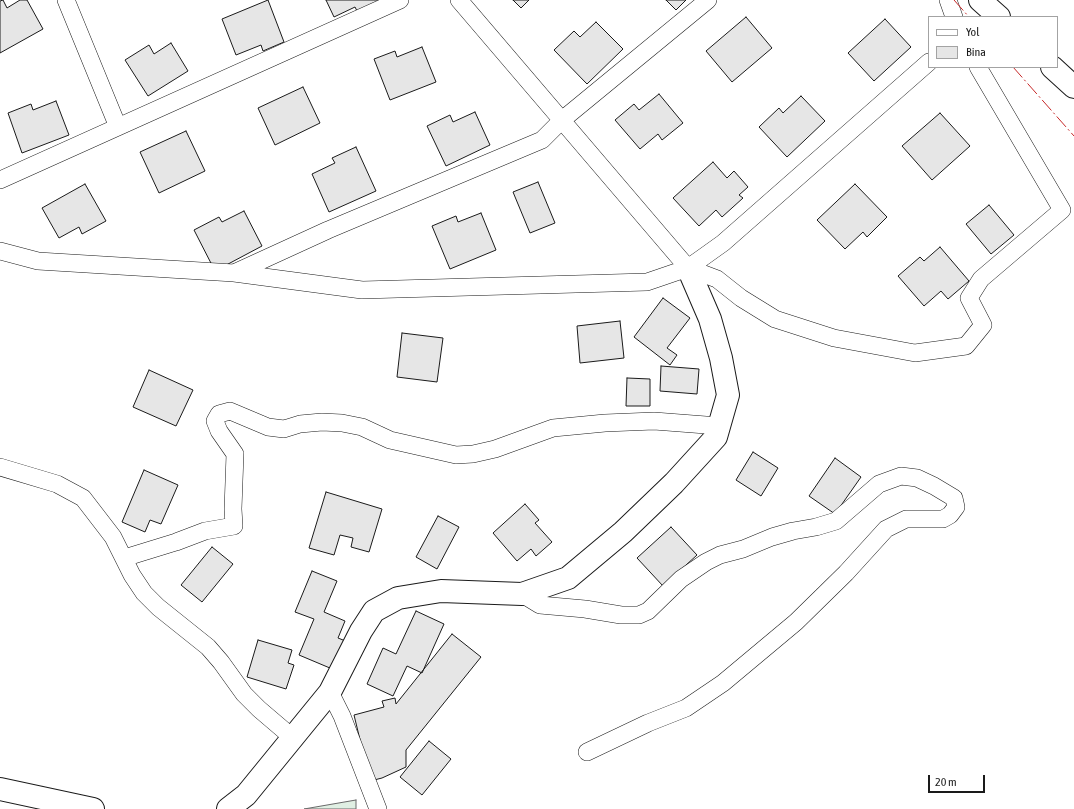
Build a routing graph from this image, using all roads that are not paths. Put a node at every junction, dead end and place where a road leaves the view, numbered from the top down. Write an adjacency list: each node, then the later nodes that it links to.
1 (66, 0): 14 (street)
2 (400, 0): 14 (street)
3 (459, 0): 13 (street)
4 (708, 0): 13 (street)
5 (948, 0): 7 (street)
6 (980, 0): 8 (street)
7 (954, 16)
8 (998, 16)
9 (928, 63): 17 (street)
10 (979, 68): 17 (street)
11 (1053, 68): 12 (street)
12 (1074, 87)
13 (562, 120): 17 (street); 18 (street)
14 (118, 127): 15 (street)
15 (0, 180)
16 (0, 251): 18 (street)
17 (688, 268): 18 (street); 19 (street)
18 (234, 273)
19 (719, 426): 21 (street); 22 (street)
20 (0, 467): 21 (street)
21 (124, 558): 24 (street)
22 (522, 594): 23 (street); 25 (street)
23 (330, 692): 24 (street); 29 (street)
24 (293, 738): 28 (street)
25 (587, 752)
26 (0, 789): 27 (street)
27 (93, 809)
28 (228, 809)
29 (378, 809)

